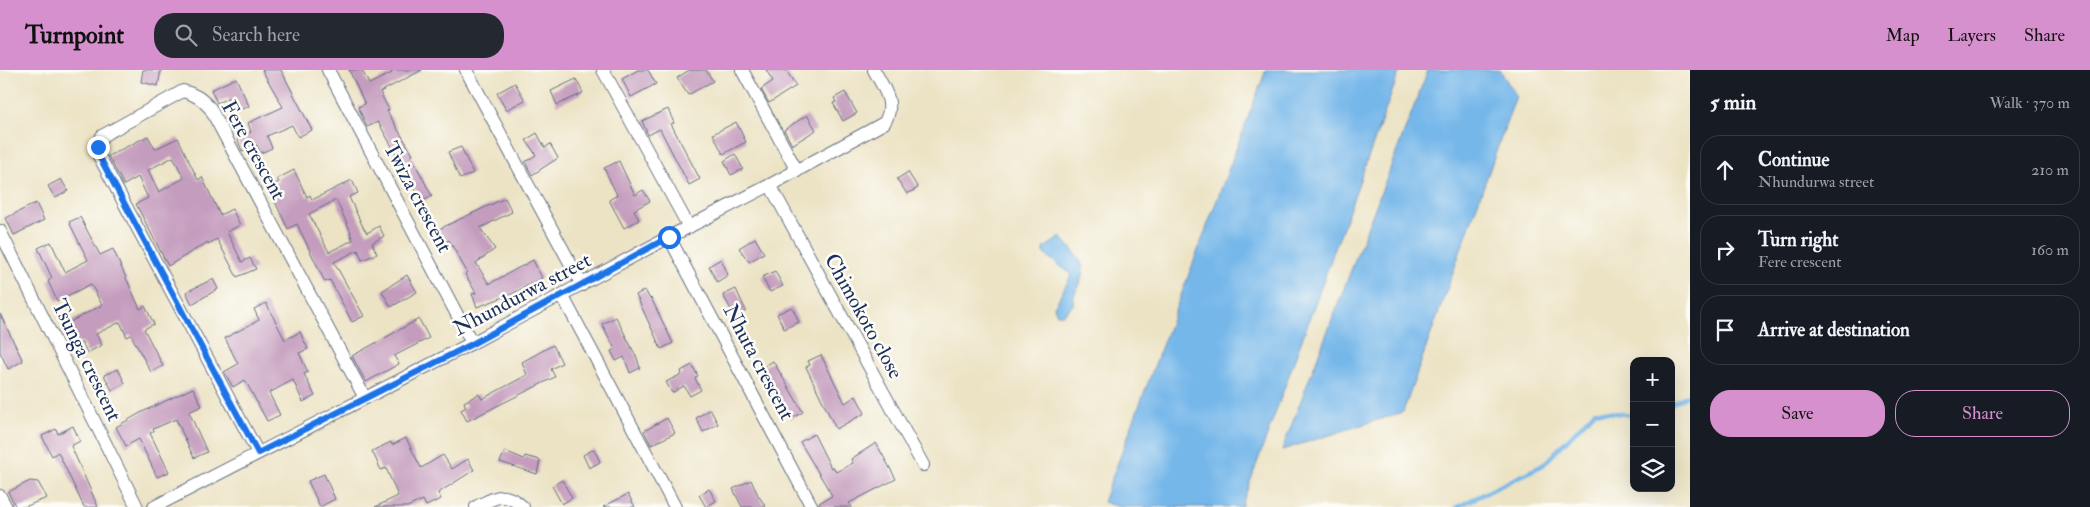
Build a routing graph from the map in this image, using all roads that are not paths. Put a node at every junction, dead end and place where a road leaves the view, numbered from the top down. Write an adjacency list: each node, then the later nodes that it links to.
1 (328, 70): 13 (street, Twiza crescent)
2 (466, 70): 11 (street)
3 (602, 70): 8 (street)
4 (742, 70): 6 (street)
5 (874, 70): 6 (street, Nhundurwa street)
6 (797, 171): 7 (street, Nhundurwa street)
7 (770, 185): 8 (street, Nhundurwa street); 16 (street, Chimokoto close)
8 (689, 227): 10 (street, Nhundurwa street)
9 (0, 231): 19 (street, Tsunga crescent)
10 (669, 237): 11 (street, Nhundurwa street); 24 (street, Nhuta crescent)
11 (582, 285): 12 (street, Nhundurwa street)
12 (562, 295): 13 (street, Nhundurwa street); 23 (street)
13 (472, 344): 14 (street, Nhundurwa street)
14 (365, 398): 15 (street, Nhundurwa street); 15 (street, Fere crescent)
15 (258, 453): 20 (street, Nhundurwa street)
16 (923, 465)
17 (0, 496): 18 (street)
18 (6, 507)
19 (137, 507)
20 (154, 507)
21 (476, 507): 22 (street)
22 (523, 507)
23 (675, 507)
24 (812, 507)

